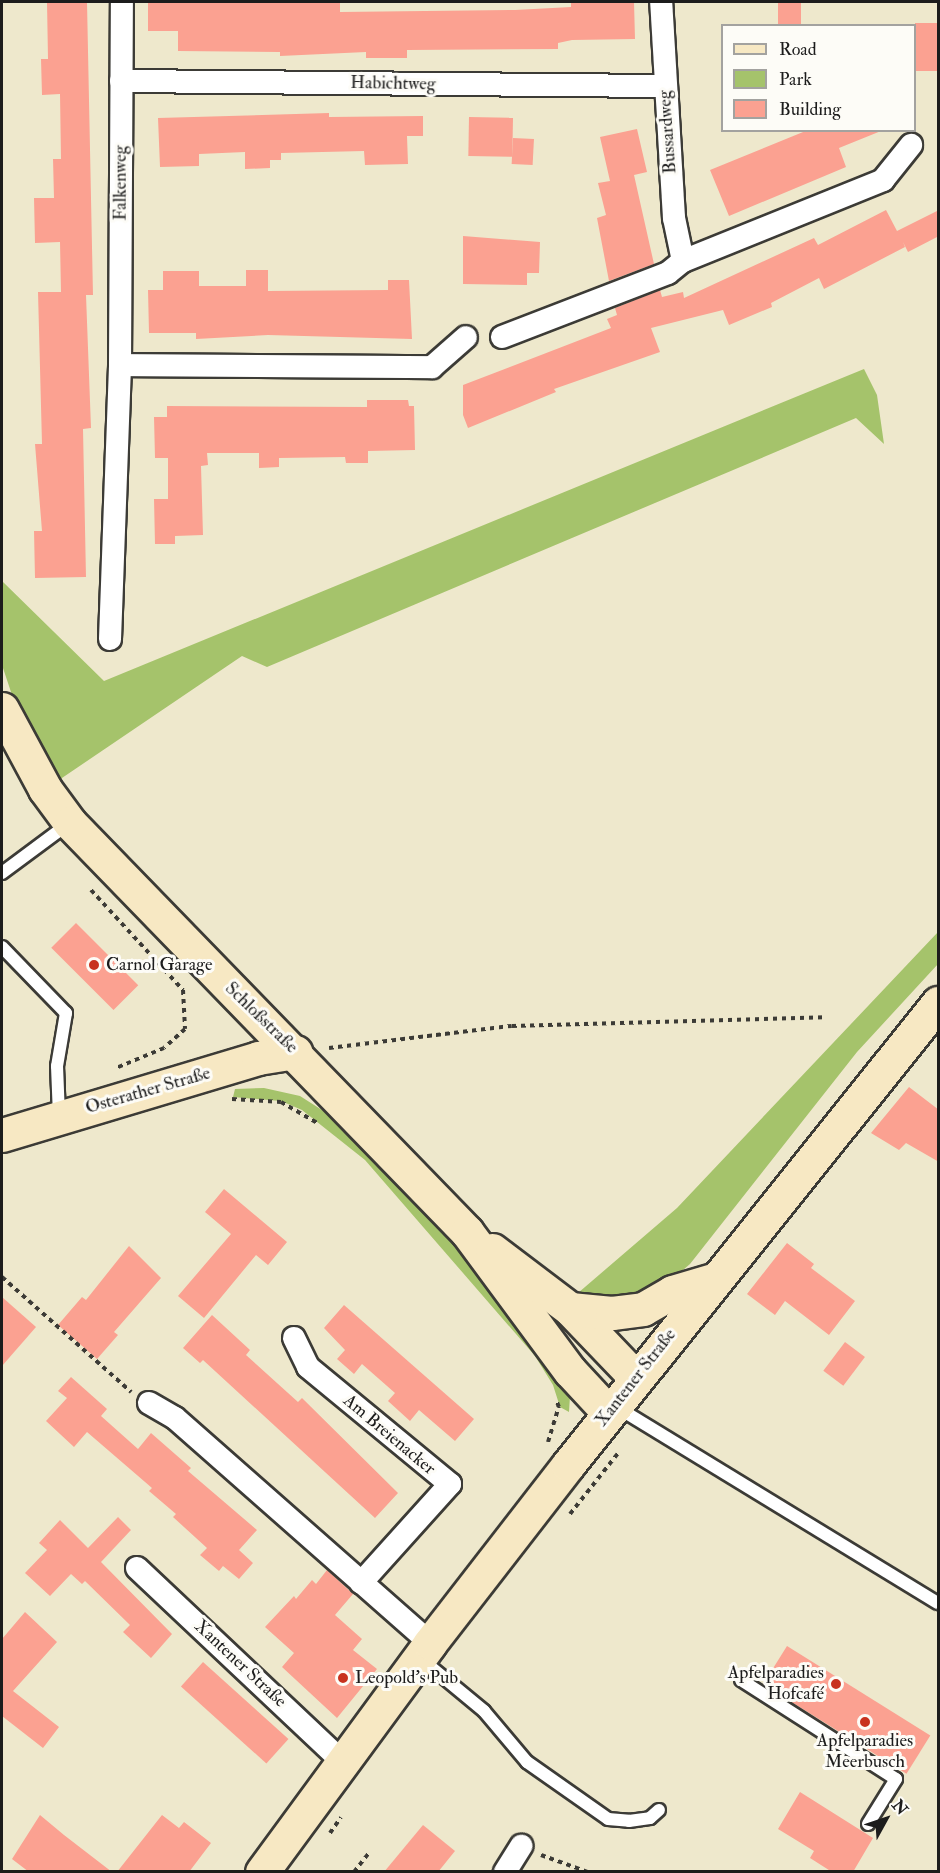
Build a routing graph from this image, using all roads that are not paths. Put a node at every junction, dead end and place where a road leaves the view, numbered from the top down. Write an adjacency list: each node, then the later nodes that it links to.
1 (122, 2): 3 (street, Falkenweg)
2 (661, 2): 4 (street, Bussardweg)
3 (121, 81): 4 (street, Habichtweg); 9 (street, Falkenweg)
4 (665, 86): 6 (street, Bussardweg)
5 (911, 145): 6 (street)
6 (683, 261): 8 (street)
7 (466, 337): 9 (street)
8 (502, 337)
9 (120, 365): 10 (street, Falkenweg)
10 (110, 639)
11 (2, 709): 12 (main road, Schloßstraße)
12 (70, 823): 13 (lane); 16 (main road, Schloßstraße)
13 (2, 873)
14 (2, 946): 17 (lane)
15 (939, 1003): 20 (main road, Xantener Straße)
16 (296, 1052): 17 (main road, Osterather Straße); 19 (main road, Schloßstraße)
17 (59, 1117): 18 (main road, Osterather Straße)
18 (2, 1135)
19 (467, 1232): 21 (main road, Schloßstraße); 25 (main road, Schloßstraße)
20 (713, 1280): 21 (main road); 23 (main road, Xantener Straße)
21 (570, 1309): 23 (main road, Schloßstraße)
22 (294, 1338): 27 (street, Am Breienacker)
23 (636, 1378): 25 (main road, Xantener Straße)
24 (149, 1403): 27 (street)
25 (612, 1409): 28 (lane); 29 (main road, Xantener Straße)
26 (137, 1568): 31 (street, Xantener Straße)
27 (361, 1583): 29 (street)
28 (939, 1603)
29 (424, 1650): 31 (main road, Xantener Straße); 32 (lane)
30 (741, 1680): 33 (lane)
31 (342, 1761): 35 (main road, Xantener Straße)
32 (659, 1810)
33 (868, 1824)
34 (521, 1846): 36 (street)
35 (262, 1872)
36 (505, 1872)

